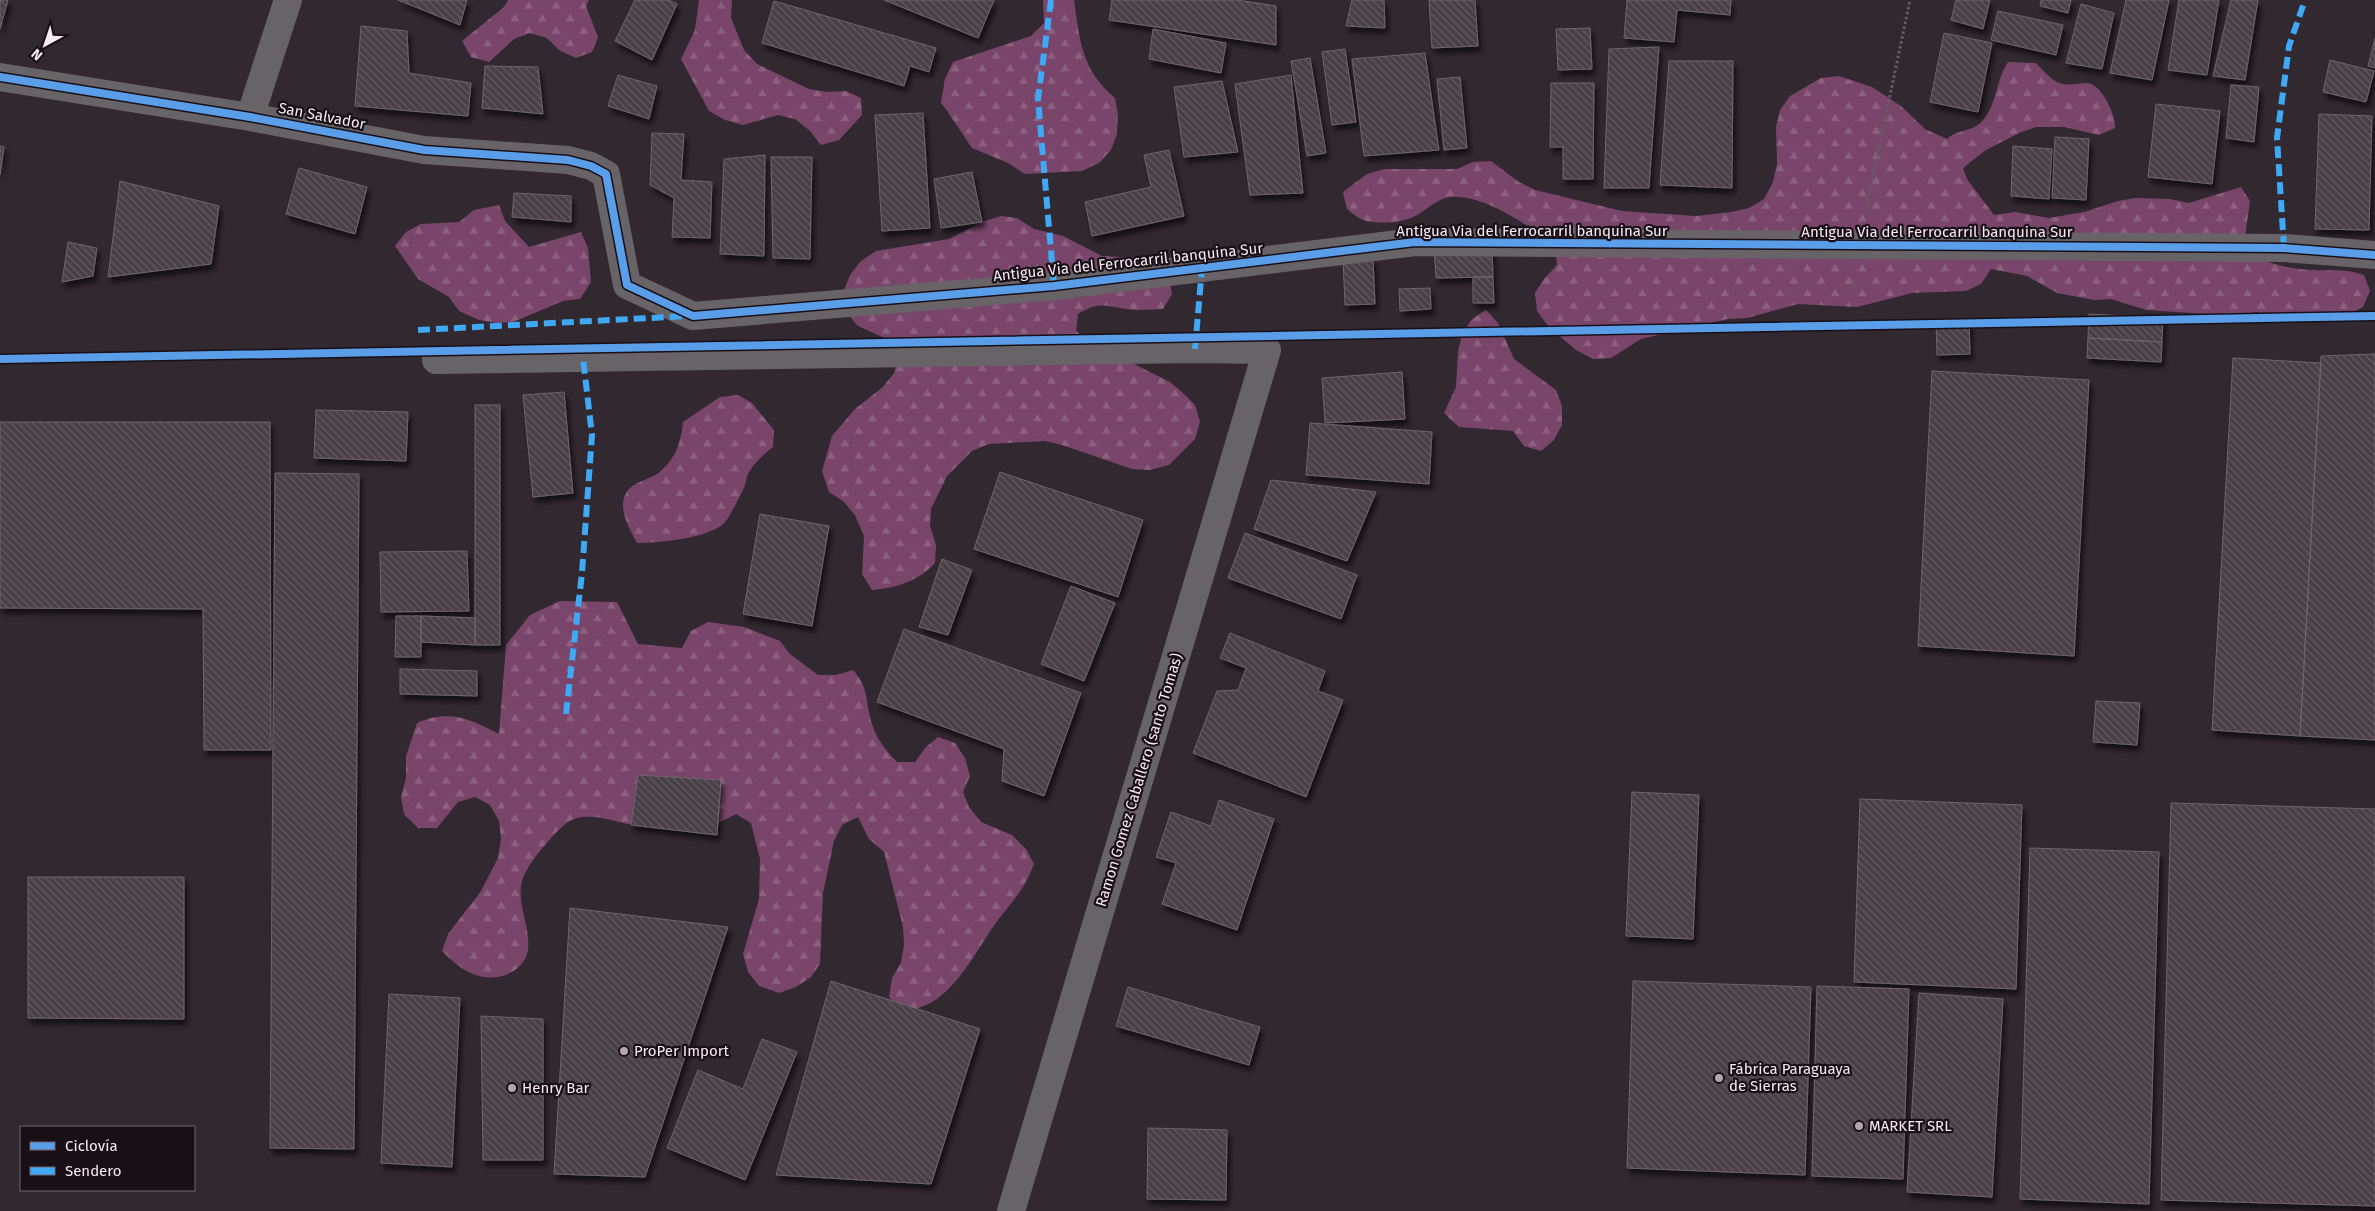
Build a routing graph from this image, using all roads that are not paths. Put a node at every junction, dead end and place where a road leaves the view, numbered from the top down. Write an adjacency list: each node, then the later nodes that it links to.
1 (288, 0): 3 (street)
2 (0, 77): 3 (street, San Salvador)
3 (250, 117): 5 (street, San Salvador)
4 (2375, 255): 5 (street, Antigua Via del Ferrocarril banquina Sur)
5 (693, 316)
6 (436, 360): 7 (street, Ramon Gomez Caballero (santo Tomas))
7 (1011, 1211)

